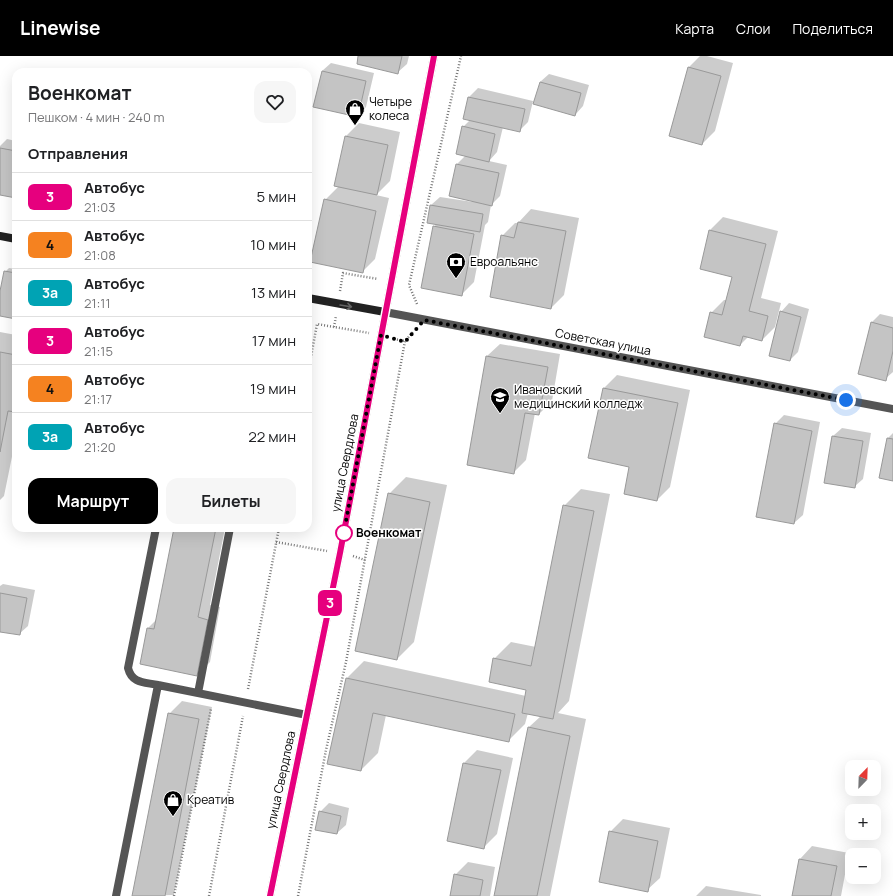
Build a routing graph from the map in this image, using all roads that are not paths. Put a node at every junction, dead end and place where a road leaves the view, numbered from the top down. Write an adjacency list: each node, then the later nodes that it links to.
1 (434, 56): 5 (main road, улица Свердлова)
2 (0, 236): 3 (main road)
3 (12, 238)
4 (312, 299): 5 (main road, Советская улица, one-way to 5)
5 (385, 312): 6 (street, Советская улица); 11 (main road, улица Свердлова)
6 (893, 409)
7 (155, 532): 9 (street)
8 (229, 532): 10 (street)
9 (158, 685): 10 (street); 12 (street)
10 (198, 693): 11 (street)
11 (307, 715): 13 (main road, улица Свердлова)
12 (116, 896)
13 (270, 896)

